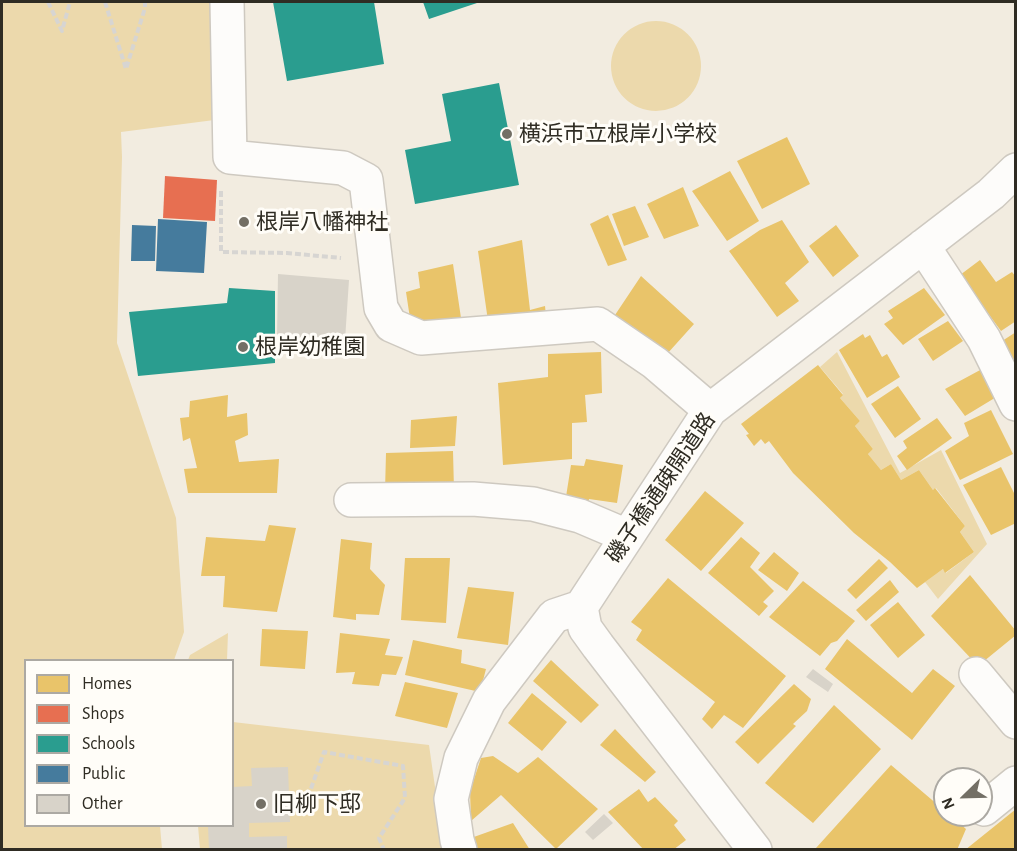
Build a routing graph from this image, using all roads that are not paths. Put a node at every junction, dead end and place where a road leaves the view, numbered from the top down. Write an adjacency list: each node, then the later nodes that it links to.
1 (227, 2): 5 (street)
2 (1016, 170): 3 (street, 磯子橋通疎開道路)
3 (923, 246): 4 (street); 5 (street, 磯子橋通疎開道路)
4 (1016, 405)
5 (710, 411): 7 (street, 磯子橋通疎開道路)
6 (351, 500): 7 (street)
7 (627, 536): 8 (street, 磯子橋通疎開道路)
8 (581, 607): 13 (street); 14 (street)
9 (976, 674): 10 (street)
10 (1016, 722)
11 (1016, 783): 12 (street)
12 (993, 802)
13 (460, 849)
14 (755, 849)

